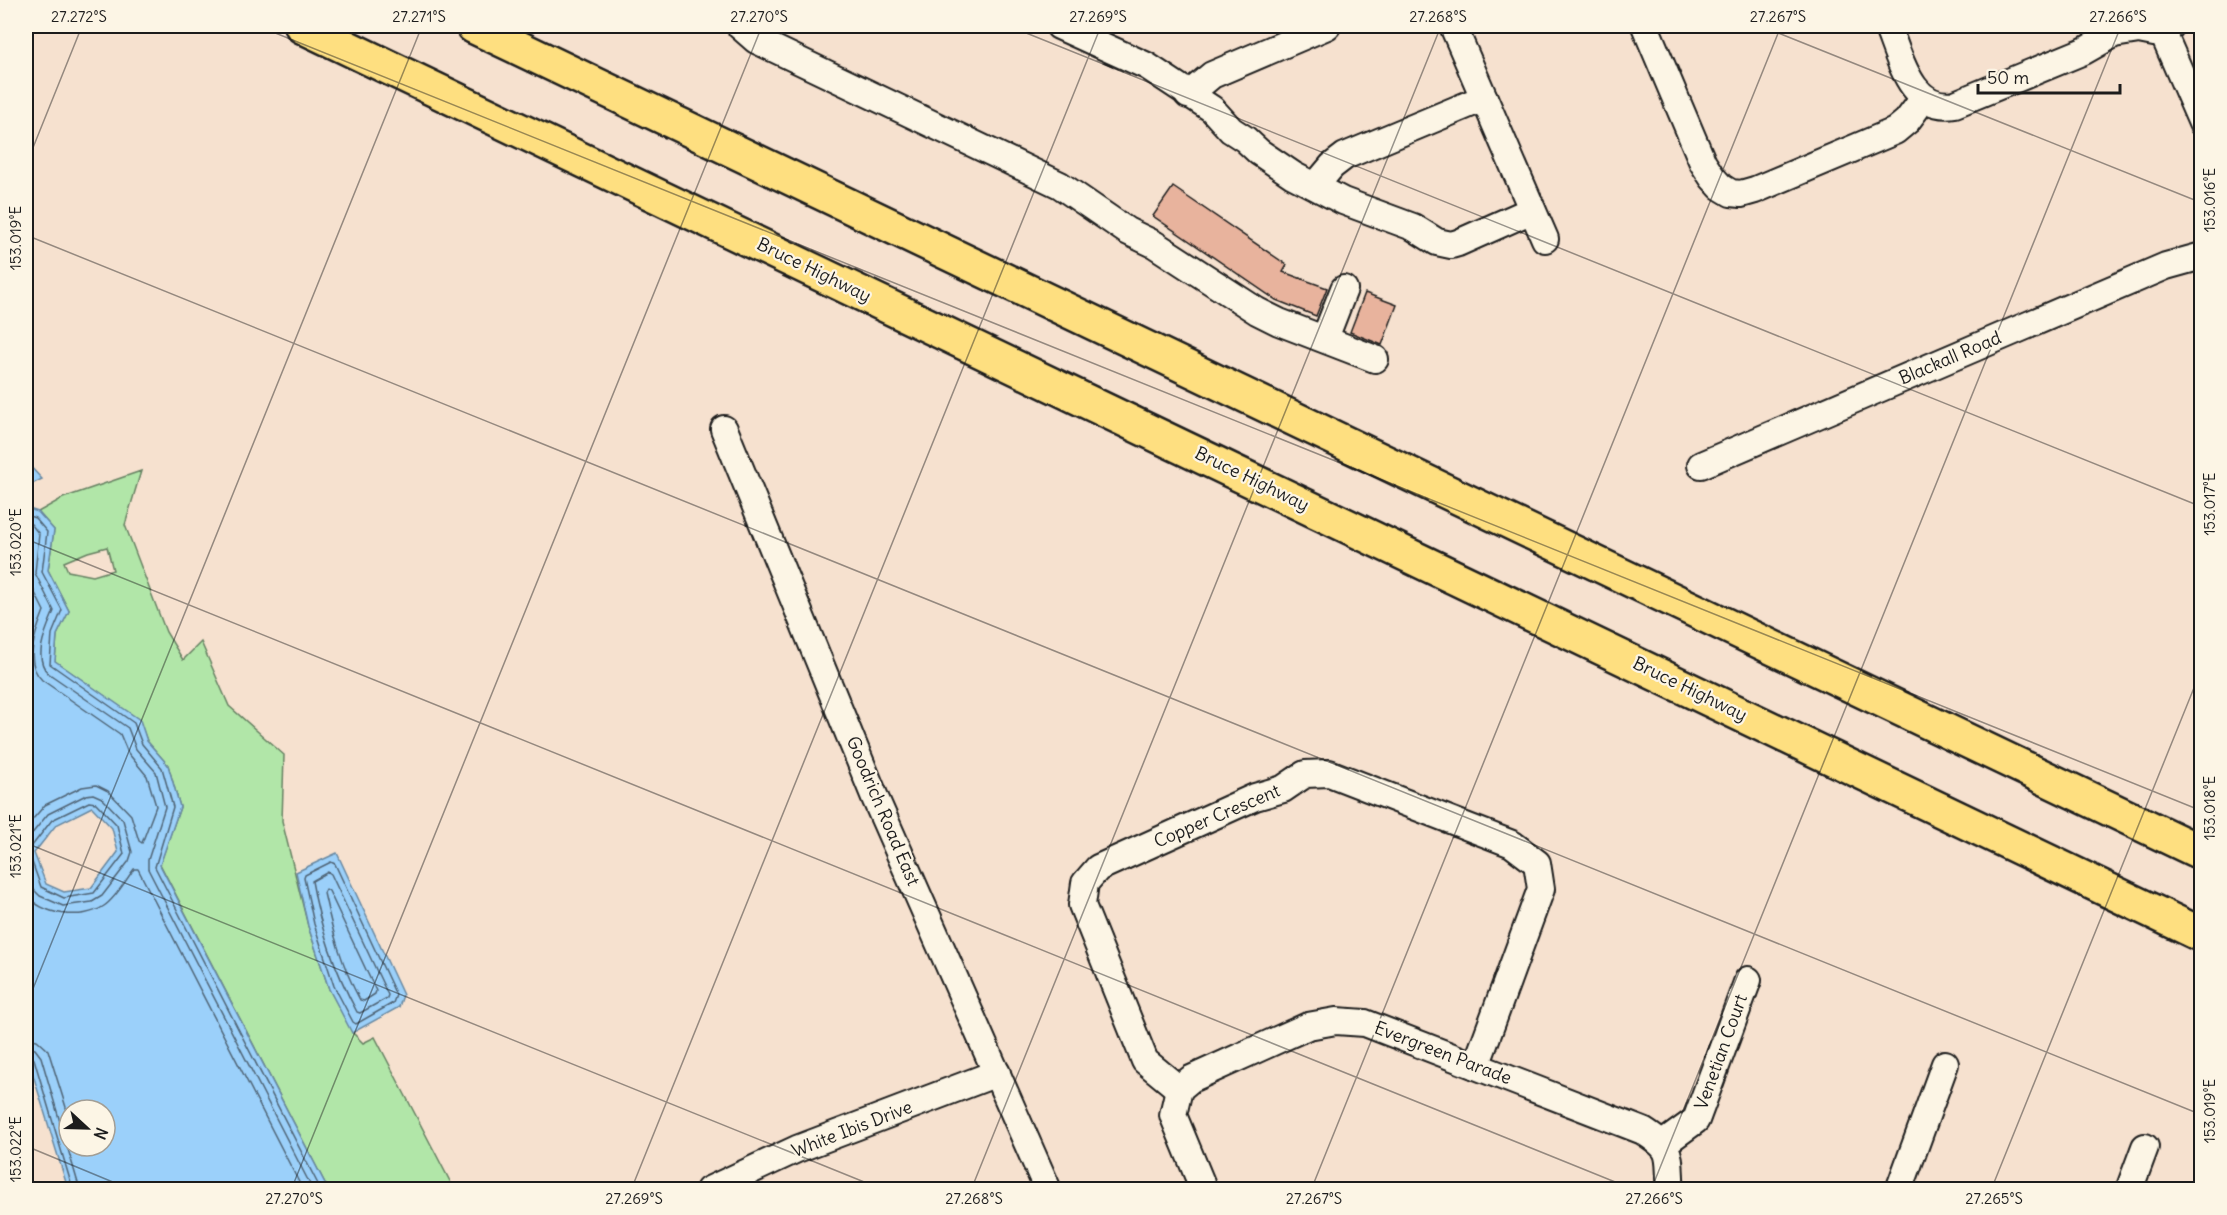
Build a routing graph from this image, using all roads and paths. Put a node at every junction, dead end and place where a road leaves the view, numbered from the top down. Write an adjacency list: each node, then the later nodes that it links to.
1 (302, 26): 24 (highway, Bruce Highway)
2 (472, 26): 23 (highway)
3 (740, 26): 19 (street)
4 (1059, 26): 10 (street)
5 (1327, 26): 10 (street)
6 (1453, 26): 11 (street)
7 (1645, 26): 12 (street)
8 (1887, 26): 12 (street)
9 (2167, 28): 12 (street); 13 (street)
10 (1188, 95): 14 (street)
11 (1484, 98): 14 (street); 15 (street)
12 (1924, 99)
13 (2202, 123)
14 (1316, 185): 15 (street)
15 (1532, 210): 16 (street)
16 (1545, 239)
17 (2202, 256): 22 (street, Blackall Road)
18 (1344, 289): 19 (street)
19 (1325, 338): 20 (street)
20 (1375, 359)
21 (724, 429): 28 (street, Goodrich Road East)
22 (1701, 465)
23 (2202, 853)
24 (2202, 935)
25 (1748, 980): 30 (street, Venetian Court)
26 (1945, 1064): 36 (street)
27 (1476, 1066): 29 (street, Evergreen Parade); 29 (street, Copper Crescent); 30 (street, Evergreen Parade)
28 (997, 1073): 32 (street, White Ibis Drive); 33 (street, Goodrich Road East)
29 (1179, 1089): 34 (street)
30 (1663, 1144): 35 (street)
31 (2145, 1147): 37 (street)
32 (710, 1190)
33 (1048, 1190)
34 (1204, 1190)
35 (1671, 1190)
36 (1899, 1190)
37 (2129, 1190)

